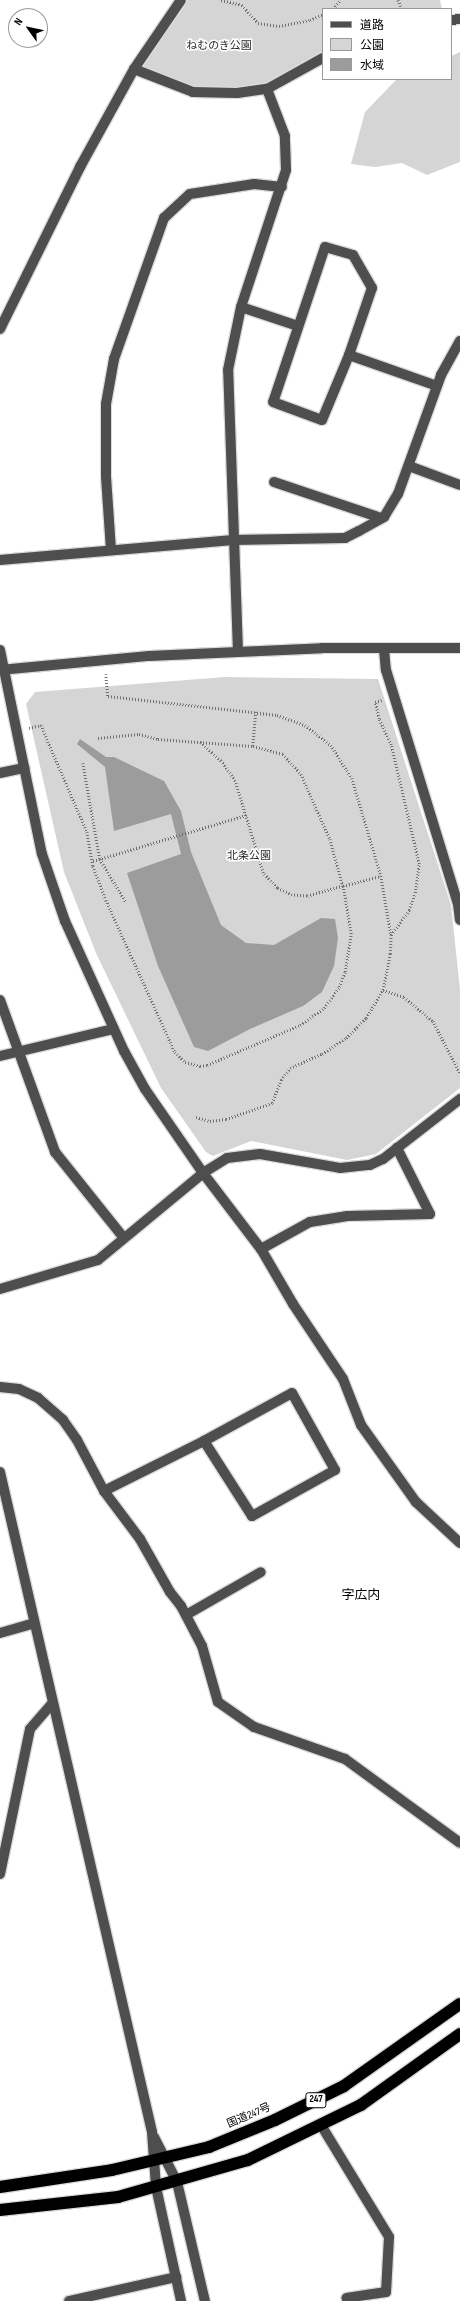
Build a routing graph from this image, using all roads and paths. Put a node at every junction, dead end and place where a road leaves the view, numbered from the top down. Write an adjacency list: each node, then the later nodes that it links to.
1 (181, 0): 7 (street)
2 (221, 0): 5 (path)
3 (340, 0): 4 (path)
4 (333, 8)
5 (322, 14)
6 (322, 59): 8 (street)
7 (134, 69): 8 (street); 11 (street)
8 (267, 89): 9 (street)
9 (282, 187): 10 (street); 21 (street)
10 (241, 307): 12 (street); 20 (street)
11 (1, 323)
12 (298, 326): 14 (street); 14 (street)
13 (460, 341): 15 (street)
14 (349, 356): 15 (street)
15 (438, 386): 16 (street)
16 (409, 466): 18 (street); 19 (street)
17 (274, 482): 19 (street)
18 (460, 485)
19 (382, 518): 20 (street)
20 (233, 540): 21 (street); 26 (street)
21 (111, 550): 22 (street)
22 (0, 560)
23 (460, 648): 24 (street)
24 (384, 649): 26 (street); 29 (street)
25 (0, 650): 27 (street)
26 (238, 652): 27 (street)
27 (2, 670): 36 (street)
28 (106, 674): 30 (path)
29 (393, 696): 44 (street); 46 (path)
30 (256, 712): 34 (path); 41 (path)
31 (28, 728): 40 (path)
32 (98, 738): 33 (path)
33 (200, 742): 34 (path); 38 (path)
34 (253, 746): 42 (path)
35 (83, 763): 39 (path)
36 (24, 768): 37 (street); 49 (street)
37 (0, 773)
38 (246, 815): 39 (path); 42 (path)
39 (100, 859): 40 (path); 43 (path)
40 (93, 861): 42 (path)
41 (381, 876): 42 (path); 46 (path)
42 (343, 886)
43 (126, 902)
44 (459, 904): 45 (street)
45 (460, 920)
46 (391, 935): 47 (path)
47 (383, 990): 52 (path); 54 (path)
48 (0, 1000): 50 (street)
49 (113, 1029): 50 (street); 56 (street)
50 (18, 1051): 51 (street); 57 (street)
51 (0, 1056)
52 (460, 1073)
53 (460, 1098): 55 (street)
54 (196, 1117)
55 (397, 1148): 56 (street); 58 (street)
56 (203, 1173): 57 (street); 58 (street)
57 (123, 1237): 59 (street)
58 (261, 1249): 64 (street)
59 (0, 1289)
60 (0, 1387): 63 (street)
61 (204, 1441): 61 (street); 63 (street)
62 (0, 1472): 67 (street)
63 (104, 1491): 66 (street)
64 (460, 1543)
65 (261, 1572): 66 (street)
66 (186, 1615): 70 (street)
67 (34, 1623): 68 (street); 69 (street)
68 (0, 1633)
69 (52, 1704): 71 (street); 75 (street)
70 (460, 1843)
71 (0, 1874)
72 (460, 2004): 75 (highway, 国道247号 / 247)
73 (460, 2034): 74 (highway, 247)
74 (321, 2124): 76 (highway, 247); 81 (street)
75 (159, 2159): 76 (street); 77 (highway, 国道247号 / 247); 78 (street)
76 (178, 2182): 78 (highway, 247); 84 (street)
77 (0, 2187)
78 (156, 2187): 79 (highway, 247); 80 (street)
79 (0, 2210)
80 (176, 2277): 82 (street); 83 (street)
81 (346, 2298)
82 (69, 2301)
83 (181, 2301)
84 (205, 2301)

